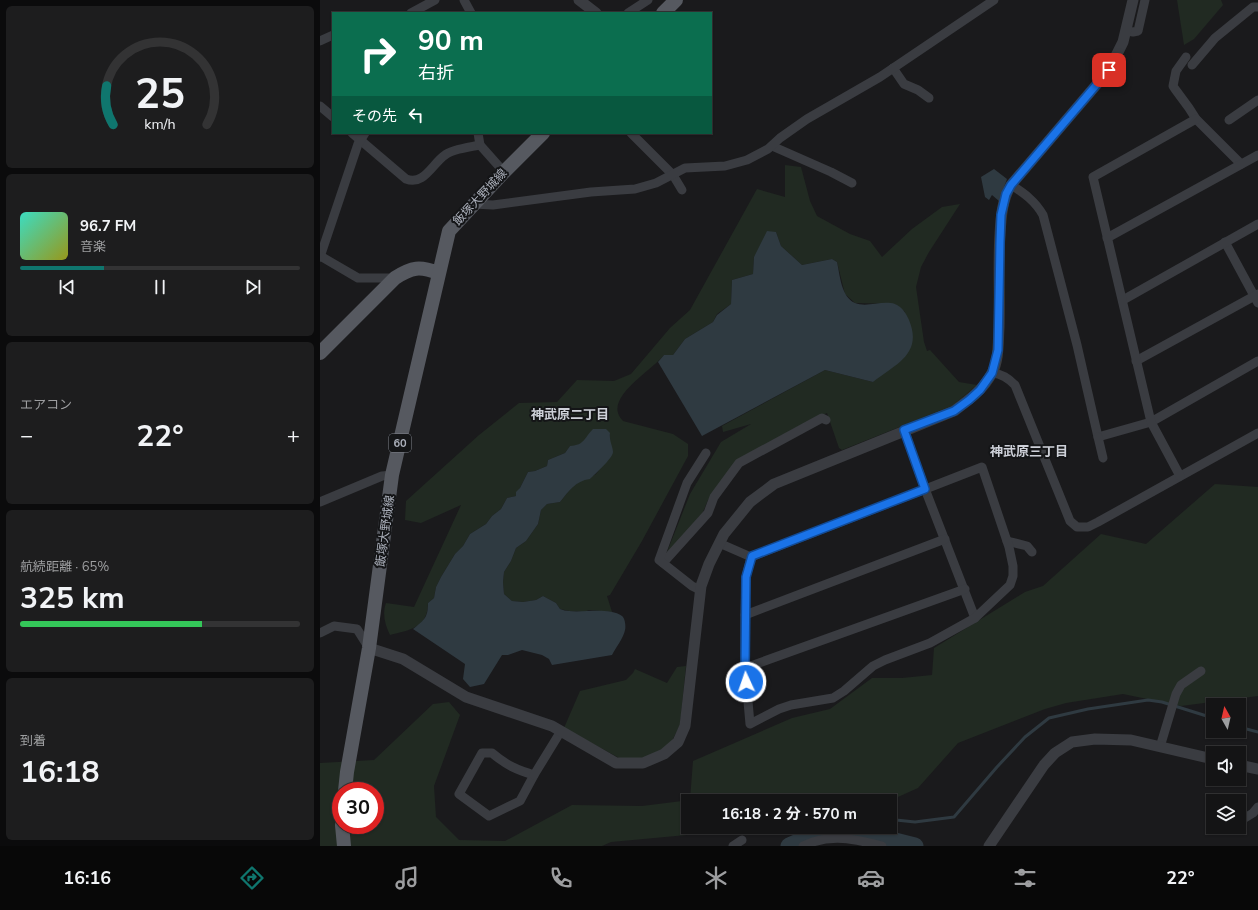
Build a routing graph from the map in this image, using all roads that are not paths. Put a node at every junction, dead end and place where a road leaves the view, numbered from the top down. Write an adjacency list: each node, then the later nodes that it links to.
1 (434, 0): 10 (street)
2 (464, 0): 11 (street)
3 (579, 0): 12 (street)
4 (648, 0): 13 (street)
5 (676, 0): 14 (main road)
6 (994, 0): 20 (street)
7 (1133, 0): 15 (street)
8 (1145, 0): 15 (street)
9 (1258, 7): 19 (street)
10 (413, 12)
11 (471, 12)
12 (595, 12)
13 (630, 12)
14 (663, 12)
15 (1126, 31): 38 (street)
16 (332, 35): 17 (street)
17 (320, 41)
18 (1186, 57): 25 (street)
19 (1192, 66)
20 (893, 68): 21 (street); 32 (street)
21 (928, 98)
22 (1258, 100): 26 (street)
23 (320, 106): 24 (street)
24 (332, 116)
25 (1196, 119): 34 (street); 42 (street)
26 (1229, 120)
27 (478, 134): 31 (street)
28 (541, 134): 35 (main road, 飯塚大野城線 / 60)
29 (633, 134): 36 (street)
30 (363, 137): 31 (street); 44 (street)
31 (480, 145): 35 (street)
32 (772, 146): 36 (street); 37 (street)
33 (1258, 155): 34 (street)
34 (1241, 164): 42 (street)
35 (504, 172): 40 (main road, 飯塚大野城線 / 60)
36 (673, 175): 39 (street); 40 (street)
37 (852, 183)
38 (1011, 185): 52 (street); 57 (street)
39 (682, 190)
40 (473, 204): 45 (main road, 飯塚大野城線 / 60)
41 (1258, 224): 43 (street)
42 (1107, 238): 48 (street)
43 (1225, 242): 47 (street); 48 (street)
44 (320, 257): 46 (street)
45 (438, 273): 46 (main road); 60 (main road, 飯塚大野城線 / 60)
46 (395, 278): 49 (main road)
47 (1257, 297): 50 (street)
48 (1123, 300): 50 (street)
49 (320, 353)
50 (1136, 361): 54 (street)
51 (1258, 362): 54 (street)
52 (992, 373): 55 (street); 61 (street)
53 (826, 420): 69 (street)
54 (1151, 422): 57 (street); 61 (street)
55 (904, 430): 62 (street); 66 (street)
56 (1258, 433): 61 (street)
57 (1098, 437): 59 (street)
58 (706, 453): 69 (street)
59 (1102, 458)
60 (392, 475): 63 (street); 75 (main road, 飯塚大野城線 / 60)
61 (1180, 476)
62 (925, 489): 64 (street); 65 (street); 68 (street)
63 (320, 502)
64 (945, 539): 70 (street); 72 (street)
65 (1007, 541): 67 (street); 73 (street)
66 (719, 543): 68 (street); 71 (street)
67 (1032, 552)
68 (752, 556): 72 (street)
69 (663, 563): 71 (street)
70 (965, 589): 73 (street); 76 (street)
71 (700, 590): 78 (street)
72 (745, 615): 76 (street)
73 (975, 618): 76 (street)
74 (320, 633): 75 (street)
75 (369, 648): 78 (street); 84 (main road, 飯塚大野城線 / 60)
76 (745, 668)
77 (1201, 670): 79 (street)
78 (561, 731): 83 (street)
79 (1160, 747): 80 (street); 89 (street)
80 (1206, 757)
81 (1246, 766): 82 (street)
82 (1258, 769)
83 (534, 776): 83 (street)
84 (346, 782)
85 (1258, 807): 86 (street)
86 (1246, 817)
87 (343, 834): 90 (main road)
88 (742, 840): 91 (street)
89 (990, 845)
90 (344, 846)
91 (732, 846)
92 (803, 846): 93 (street)
93 (882, 846)

